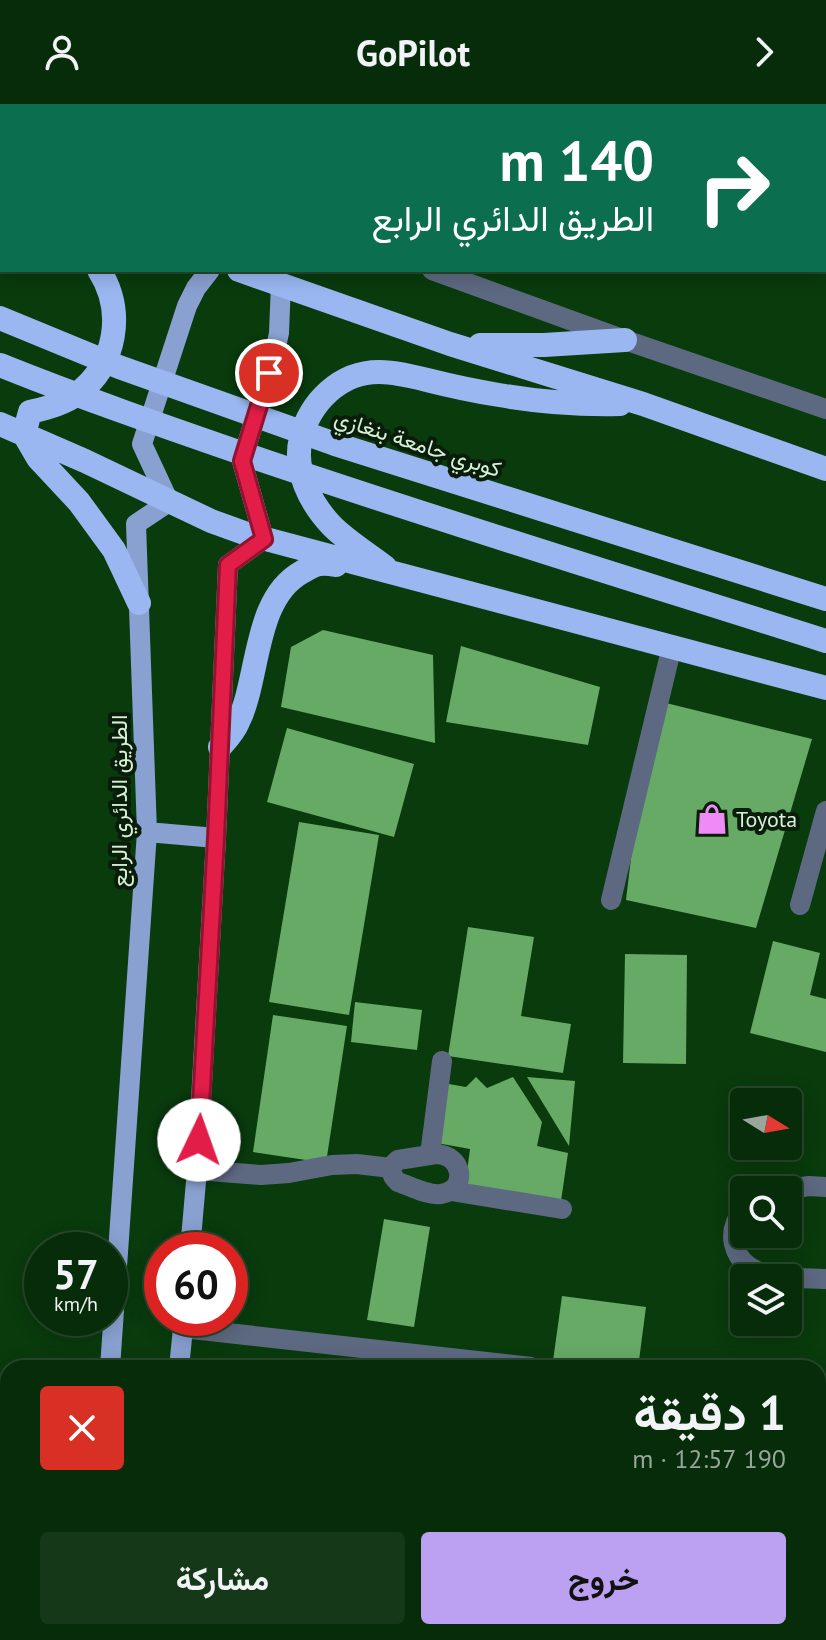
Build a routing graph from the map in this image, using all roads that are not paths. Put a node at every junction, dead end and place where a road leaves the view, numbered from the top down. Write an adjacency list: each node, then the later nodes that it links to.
1 (100, 272): 13 (highway)
2 (208, 272): 15 (main road)
3 (245, 272): 5 (highway)
4 (438, 272): 7 (street)
5 (281, 283): 8 (highway); 16 (main road)
6 (11, 323): 18 (highway, كوبري جامعة بنغازي)
7 (625, 340): 8 (highway); 11 (street)
8 (450, 344): 10 (highway)
9 (2, 366): 20 (highway)
10 (643, 404): 14 (highway); 17 (highway)
11 (826, 409)
12 (0, 424): 13 (highway)
13 (24, 434): 15 (highway); 19 (highway)
14 (826, 469)
15 (169, 502): 16 (highway); 19 (main road, الطريق الدائري الرابع)
16 (264, 539): 17 (highway); 23 (main road)
17 (394, 573): 21 (highway); 23 (highway)
18 (826, 599)
19 (139, 603): 25 (main road, الطريق الدائري الرابع)
20 (826, 641)
21 (672, 646): 22 (highway); 27 (street)
22 (826, 688)
23 (220, 747): 26 (main road)
24 (826, 811): 28 (street)
25 (147, 832): 26 (main road); 42 (main road, الطريق الدائري الرابع)
26 (216, 838): 32 (main road)
27 (611, 900)
28 (800, 905)
29 (442, 1061): 30 (street)
30 (430, 1155): 31 (street); 35 (street)
31 (391, 1168): 32 (street); 35 (street)
32 (197, 1170): 37 (main road)
33 (802, 1187): 34 (street)
34 (826, 1187)
35 (451, 1191): 36 (street)
36 (562, 1209)
37 (192, 1232)
38 (735, 1248): 39 (street)
39 (826, 1279)
40 (248, 1331): 44 (street)
41 (182, 1336): 43 (main road)
42 (111, 1360)
43 (180, 1360)
44 (476, 1360)

